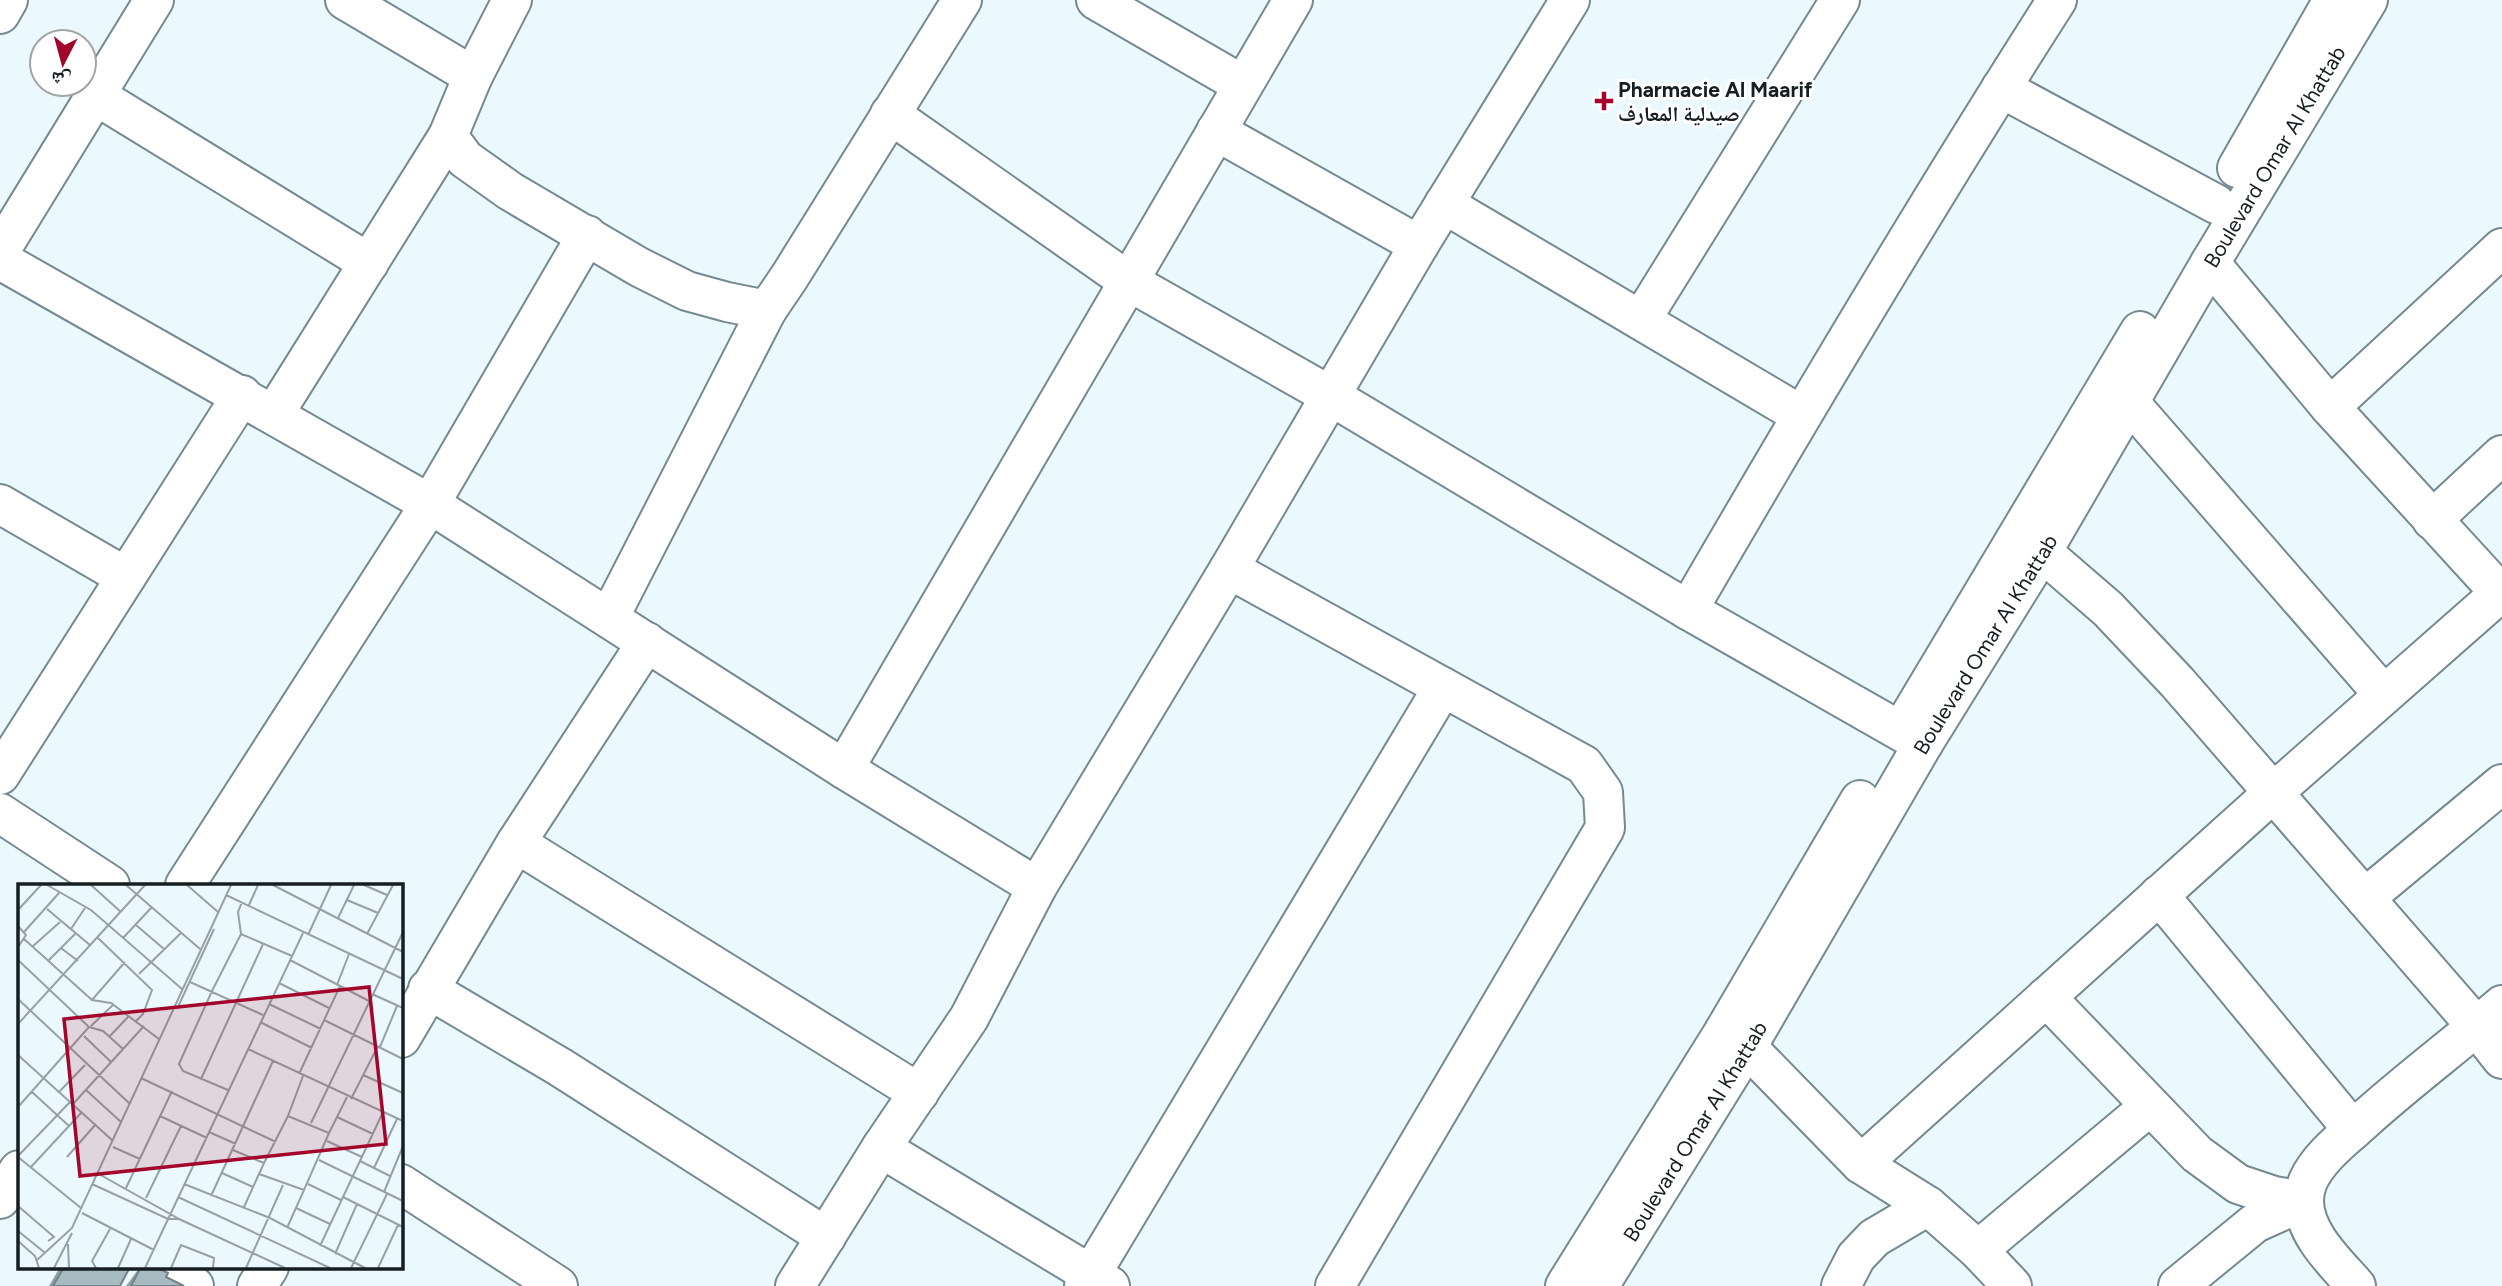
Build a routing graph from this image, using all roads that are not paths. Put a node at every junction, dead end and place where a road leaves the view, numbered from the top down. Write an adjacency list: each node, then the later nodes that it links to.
1 (8, 0): 12 (street)
2 (154, 0): 16 (street)
3 (345, 0): 13 (street)
4 (512, 0): 13 (street)
5 (962, 0): 19 (street)
6 (1096, 0): 14 (street)
7 (1293, 0): 14 (street)
8 (1570, 0): 22 (street)
9 (1840, 0): 33 (street)
10 (2057, 0): 15 (street)
11 (2352, 3): 23 (street, Boulevard Omar Al Khattab); 29 (street, Boulevard Omar Al Khattab)
12 (0, 14)
13 (473, 76): 21 (street)
14 (1242, 85): 20 (street)
15 (2001, 88): 23 (street); 39 (street)
16 (98, 91)
17 (94, 98): 27 (street)
18 (98, 98): 30 (street)
19 (890, 114): 31 (street); 32 (street)
20 (1216, 131): 25 (street); 31 (street)
21 (448, 136): 24 (street); 30 (street)
22 (1444, 204): 25 (street); 33 (street)
23 (2216, 204): 53 (street, Boulevard Omar Al Khattab)
24 (587, 235): 32 (street); 42 (street)
25 (1419, 245): 34 (street)
26 (2502, 248): 37 (street)
27 (0, 251)
28 (0, 260): 35 (street)
29 (2210, 262): 36 (street, Boulevard Omar Al Khattab); 37 (street)
30 (369, 263): 38 (street)
31 (1128, 281): 34 (street); 54 (street)
32 (767, 310): 49 (street)
33 (1641, 320): 39 (street)
34 (1329, 395): 45 (street); 48 (street)
35 (242, 396): 38 (street); 46 (street)
36 (2129, 402): 44 (street, Boulevard Omar Al Khattab); 52 (street)
37 (2330, 407): 43 (street)
38 (274, 414): 42 (street)
39 (1801, 415): 48 (street)
40 (2502, 455): 43 (street)
41 (0, 504): 46 (street)
42 (430, 504): 49 (street); 61 (street)
43 (2432, 520): 47 (street)
44 (2042, 552): 53 (street, Boulevard Omar Al Khattab); 57 (street)
45 (1229, 569): 51 (street); 62 (street)
46 (126, 577): 55 (street)
47 (2501, 594): 52 (street)
48 (1688, 610): 53 (street)
49 (609, 618): 50 (street)
50 (647, 642): 54 (street); 59 (street)
51 (1443, 687): 83 (street); 88 (street)
52 (2384, 695): 57 (street)
53 (1912, 737): 69 (street, Boulevard Omar Al Khattab); 89 (street, Boulevard Omar Al Khattab)
54 (844, 769): 62 (street)
55 (0, 775)
56 (2502, 785): 64 (street)
57 (2274, 792): 63 (street); 64 (street)
58 (0, 813): 60 (street)
59 (516, 843): 65 (street); 71 (street)
60 (108, 884)
61 (186, 884)
62 (1037, 887): 71 (street)
63 (2159, 895): 66 (street); 73 (street)
64 (2365, 898): 67 (street)
65 (428, 989): 68 (street); 79 (street)
66 (2046, 997): 72 (street); 75 (street)
67 (2489, 1016): 70 (street); 73 (street)
68 (402, 1036)
69 (1747, 1047): 75 (street); 90 (street, Boulevard Omar Al Khattab)
70 (2502, 1059)
71 (919, 1093): 74 (street)
72 (2150, 1106): 77 (street); 80 (street)
73 (2353, 1130): 77 (street)
74 (881, 1148): 79 (street); 83 (street)
75 (1861, 1164): 78 (street)
76 (402, 1185): 86 (street)
77 (2304, 1201): 93 (street); 94 (street)
78 (1928, 1206): 80 (street); 91 (street)
79 (826, 1237): 87 (street)
80 (1978, 1250): 92 (street)
81 (166, 1268): 84 (street)
82 (268, 1268): 85 (street)
83 (1095, 1282)
84 (194, 1286)
85 (257, 1286)
86 (558, 1286)
87 (795, 1286)
88 (1335, 1286)
89 (1565, 1286)
90 (1599, 1286)
91 (1842, 1286)
92 (2012, 1286)
93 (2178, 1286)
94 (2356, 1286)

